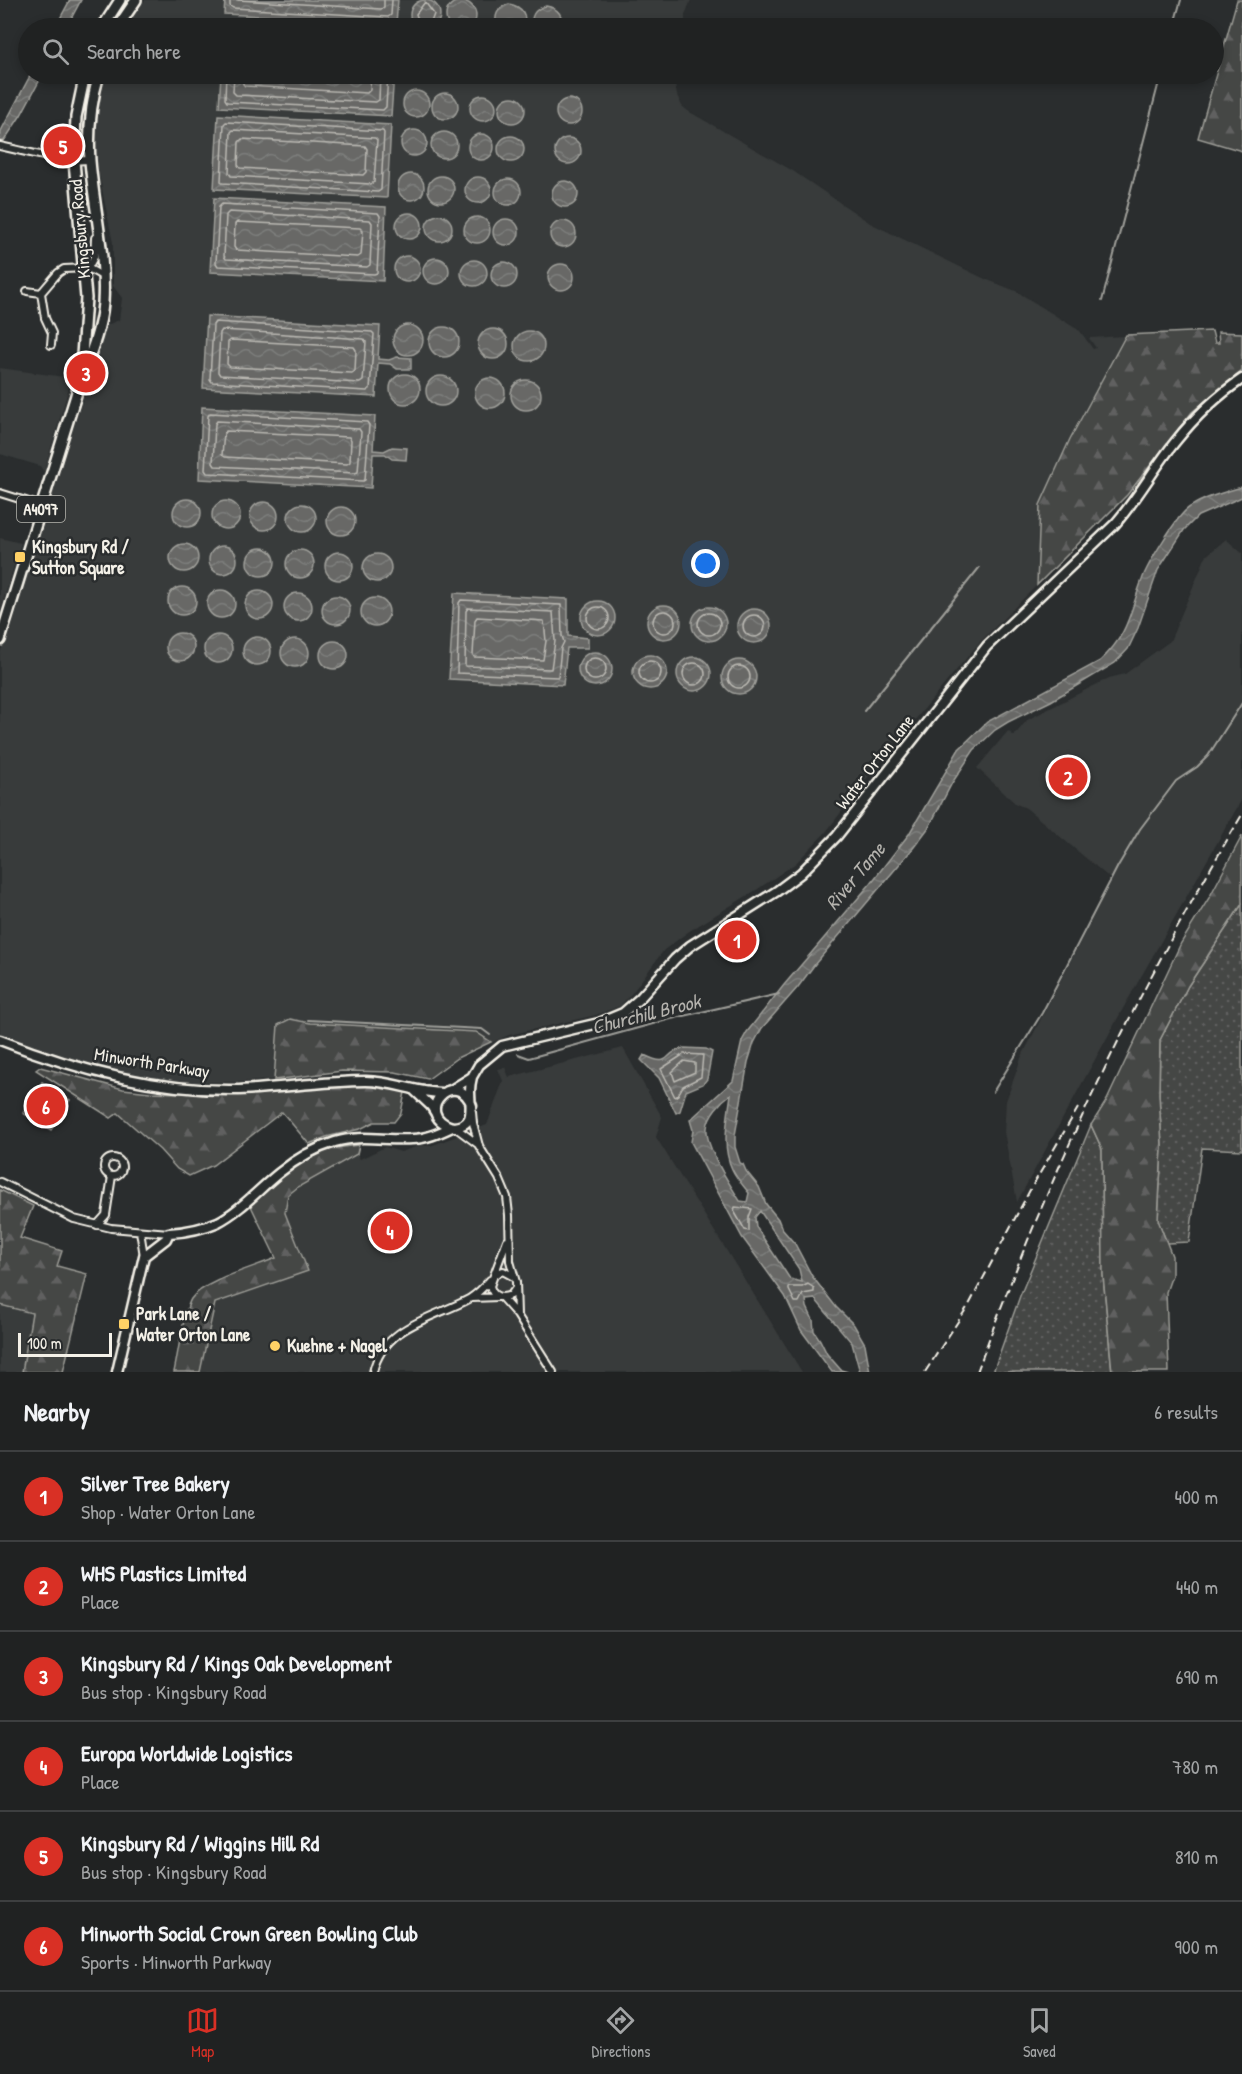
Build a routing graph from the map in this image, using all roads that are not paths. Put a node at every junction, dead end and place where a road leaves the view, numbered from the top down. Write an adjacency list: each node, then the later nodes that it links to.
1 (120, 0): 3 (main road)
2 (136, 0): 4 (main road)
3 (108, 18)
4 (124, 18)
5 (83, 84): 9 (main road, Kingsbury Road / A4097)
6 (96, 84): 8 (main road, Kingsbury Road / A4097)
7 (2, 146): 9 (street)
8 (90, 160): 9 (street); 10 (main road, Kingsbury Road / A4097)
9 (74, 161): 11 (main road, Kingsbury Road / A4097)
10 (95, 204): 11 (street); 12 (main road, Kingsbury Road / A4097)
11 (86, 268): 12 (street); 14 (street); 15 (main road, Kingsbury Road / A4097)
12 (102, 276): 16 (main road, Kingsbury Road / A4097)
13 (27, 291): 14 (street)
14 (41, 293): 17 (street)
15 (86, 298): 16 (main road); 18 (main road, Kingsbury Road / A4097)
16 (103, 304): 18 (main road); 19 (main road, Kingsbury Road / A4097)
17 (51, 345)
18 (81, 361): 19 (main road, Kingsbury Road / A4097)
19 (81, 379): 22 (main road, Kingsbury Road / A4097)
20 (1242, 379): 25 (street, Water Orton Lane)
21 (0, 493): 22 (street)
22 (42, 506): 23 (main road, Kingsbury Road / A4097)
23 (0, 640)
24 (0, 1040): 26 (street, Minworth Parkway)
25 (472, 1077): 27 (street, Water Orton Lane); 28 (street)
26 (412, 1088): 27 (street, Minworth Parkway); 29 (street)
27 (447, 1091): 28 (street); 29 (street)
28 (472, 1108): 30 (street); 32 (street)
29 (436, 1116): 30 (street); 31 (street)
30 (454, 1128): 31 (street); 32 (street)
31 (431, 1136): 39 (street)
32 (479, 1146): 40 (street)
33 (112, 1176): 35 (street)
34 (0, 1182): 36 (street)
35 (106, 1215): 36 (street); 37 (street)
36 (97, 1225): 37 (street)
37 (111, 1228): 38 (street)
38 (140, 1231): 39 (street); 41 (street)
39 (169, 1233): 41 (street)
40 (508, 1237): 42 (street); 43 (street)
41 (144, 1256): 48 (street)
42 (514, 1277): 43 (street); 44 (street)
43 (491, 1278): 45 (street); 46 (street)
44 (516, 1287): 45 (street); 47 (street)
45 (500, 1297): 46 (street); 47 (street)
46 (471, 1298): 49 (street)
47 (517, 1315): 50 (street)
48 (117, 1372)
49 (373, 1372)
50 (553, 1372)

